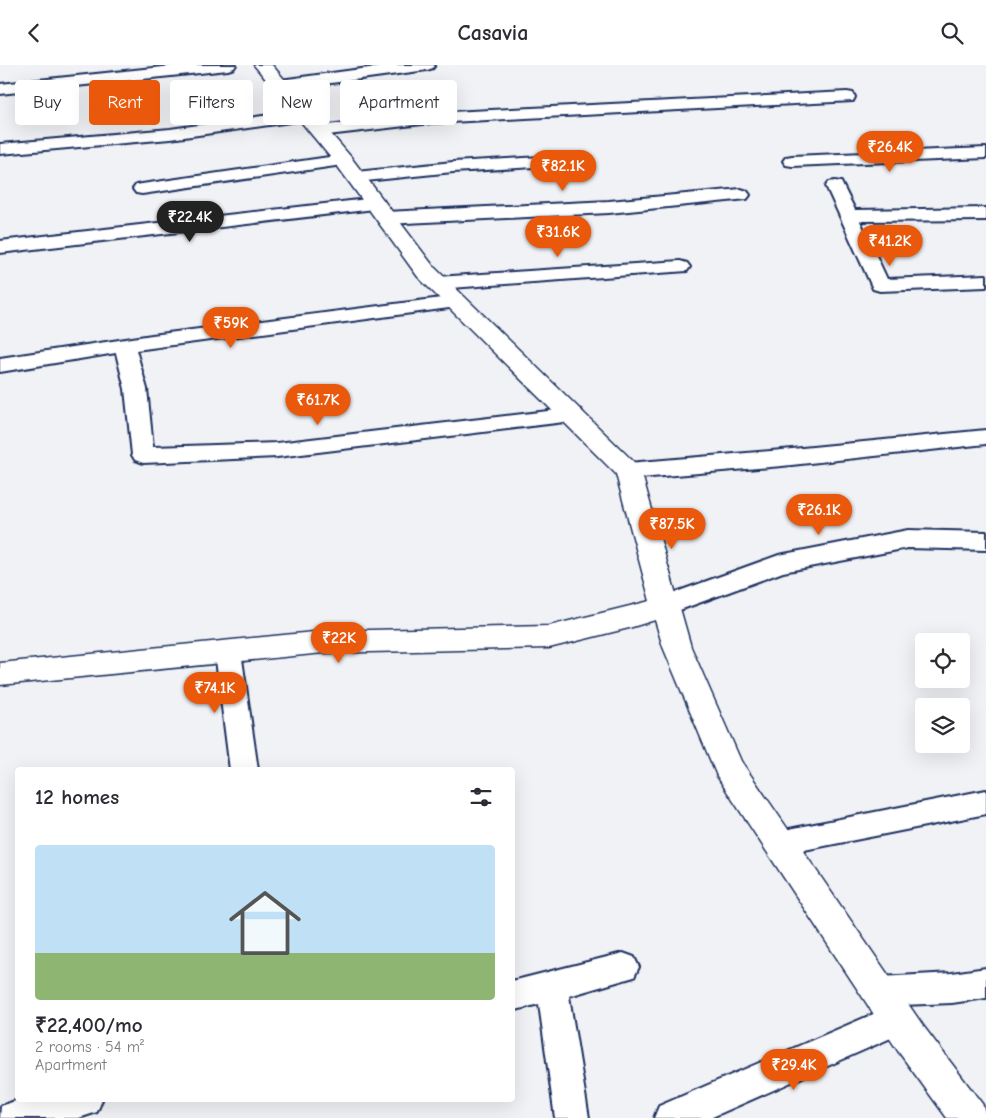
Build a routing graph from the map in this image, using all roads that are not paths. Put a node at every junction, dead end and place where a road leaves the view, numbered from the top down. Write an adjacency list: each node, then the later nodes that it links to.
1 (228, 65): 4 (street)
2 (428, 65): 3 (street)
3 (272, 75)
4 (0, 89)
5 (847, 97): 6 (street)
6 (330, 122)
7 (286, 125): 10 (street)
8 (314, 125): 13 (street)
9 (985, 143): 12 (street)
10 (0, 149)
11 (577, 160): 13 (street)
12 (792, 161)
13 (350, 169): 15 (street); 17 (street)
14 (835, 186): 19 (street)
15 (142, 189)
16 (741, 195): 17 (street)
17 (381, 211): 20 (street); 23 (street)
18 (986, 215): 19 (street)
19 (849, 216): 22 (street)
20 (0, 247)
21 (680, 267): 23 (street)
22 (986, 281)
23 (438, 283): 24 (street)
24 (457, 302): 25 (street); 27 (street)
25 (125, 346): 26 (street); 27 (street)
26 (0, 365)
27 (573, 415): 29 (street)
28 (986, 437): 29 (street)
29 (628, 471): 31 (street)
30 (986, 541): 31 (street)
31 (666, 606): 32 (street); 36 (street)
32 (228, 652): 33 (street); 34 (street)
33 (0, 674)
34 (244, 767)
35 (986, 802): 36 (street)
36 (779, 843): 40 (street)
37 (623, 967): 39 (street)
38 (986, 983): 40 (street)
39 (552, 987): 41 (street); 45 (street)
40 (880, 992): 42 (street)
41 (515, 995)
42 (898, 1019): 46 (street); 47 (street)
43 (77, 1102): 44 (street)
44 (13, 1118)
45 (572, 1118)
46 (671, 1118)
47 (970, 1118)

